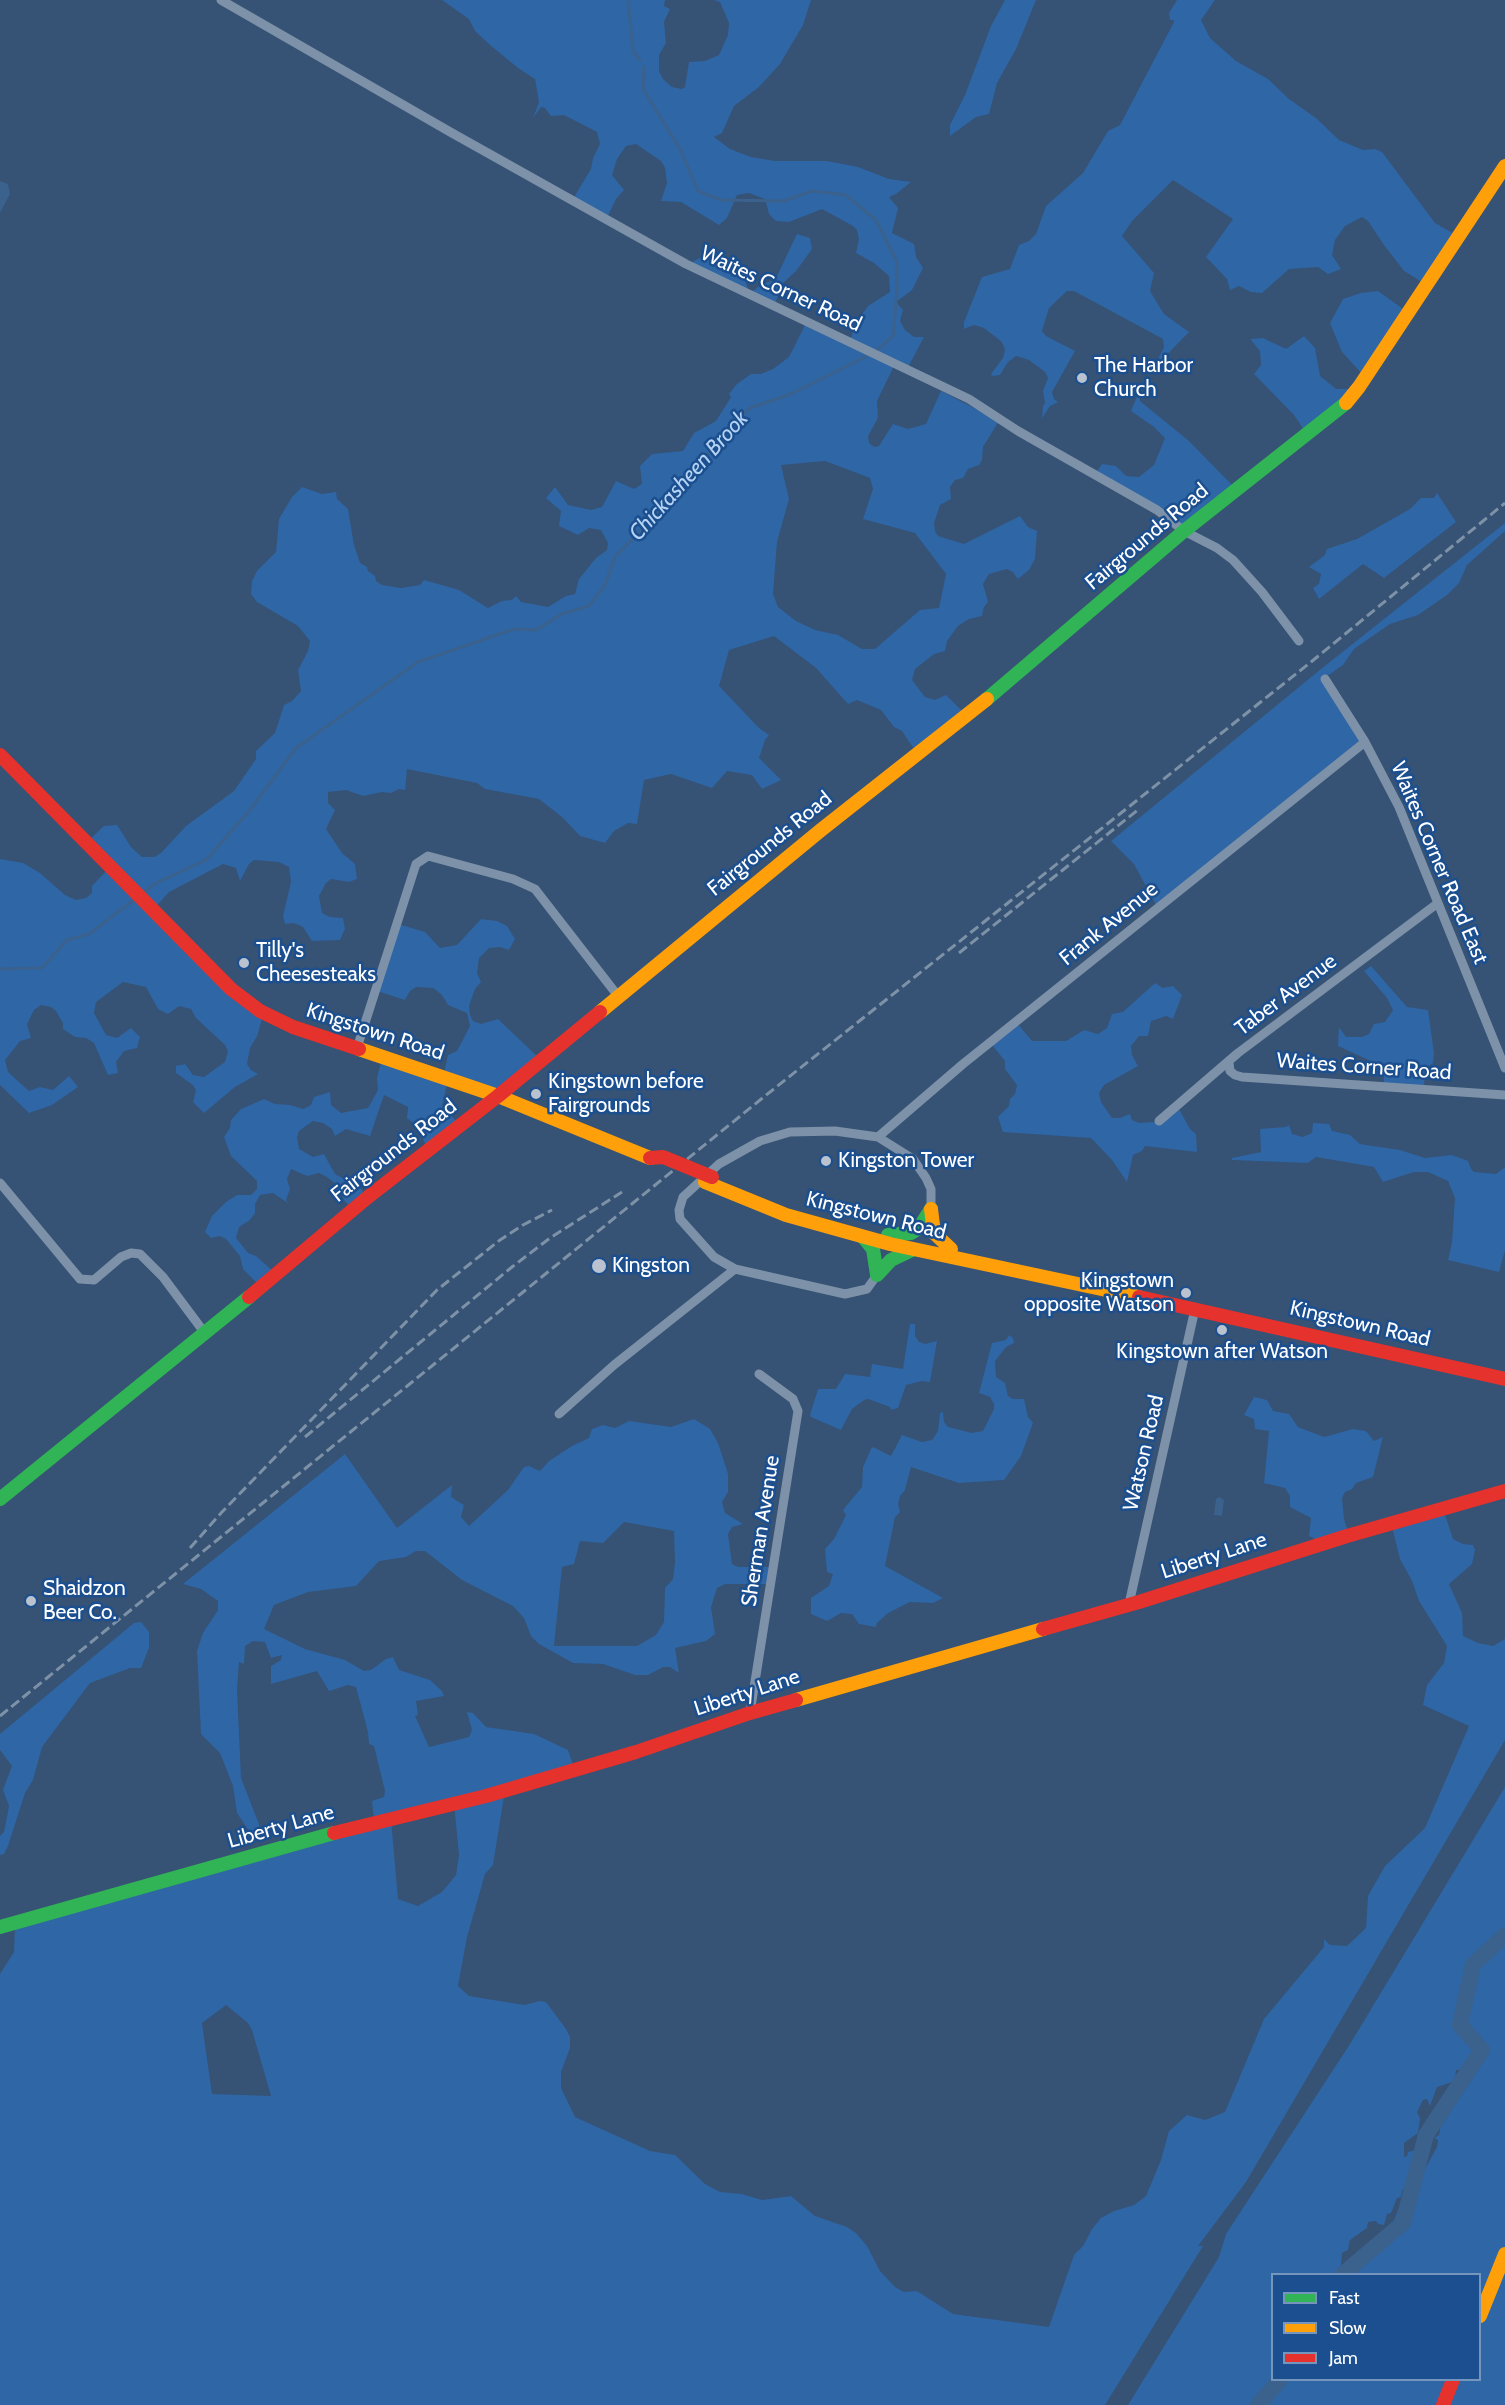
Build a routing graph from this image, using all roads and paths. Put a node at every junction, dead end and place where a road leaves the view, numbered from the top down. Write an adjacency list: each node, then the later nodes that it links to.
1 (221, 0): 3 (street, Waites Corner Road)
2 (1505, 166): 3 (street, Fairgrounds Road)
3 (1184, 531): 4 (street, Waites Corner Road); 9 (street, Fairgrounds Road)
4 (1299, 641)
5 (1325, 679): 6 (street, Waites Corner Road East)
6 (1365, 742): 8 (street, Waites Corner Road East); 16 (street, Frank Avenue)
7 (0, 755): 10 (street, Kingstown Road)
8 (1438, 903): 11 (street, Taber Avenue); 12 (street, Waites Corner Road East)
9 (618, 996): 10 (street); 14 (street, Fairgrounds Road)
10 (357, 1048): 14 (street, Kingstown Road)
11 (1229, 1063): 13 (street, Waites Corner Road); 15 (street, Taber Avenue)
12 (1505, 1068)
13 (1505, 1095)
14 (498, 1096): 17 (street, Kingstown Road); 28 (street, Fairgrounds Road)
15 (1159, 1121)
16 (878, 1137): 19 (street); 24 (street)
17 (708, 1180): 20 (street, Kingstown Road); 21 (street, Kingstown Road)
18 (0, 1184): 28 (street)
19 (930, 1209): 20 (street); 22 (street)
20 (888, 1235): 22 (street, Kingstown Road)
21 (864, 1238): 23 (street, Kingstown Road); 25 (street)
22 (951, 1249): 26 (street, Kingstown Road)
23 (912, 1250): 25 (street); 26 (street, Kingstown Road)
24 (735, 1269): 25 (street); 31 (street)
25 (877, 1275)
26 (1100, 1288): 27 (street, Kingstown Road)
27 (1195, 1309): 30 (street, Kingstown Road); 34 (street, Watson Road)
28 (204, 1332): 33 (street, Fairgrounds Road)
29 (759, 1374): 35 (street, Sherman Avenue)
30 (1505, 1378)
31 (560, 1414)
32 (1505, 1491): 34 (street, Liberty Lane)
33 (0, 1498)
34 (1129, 1604): 35 (street, Liberty Lane)
35 (750, 1713): 36 (street, Liberty Lane)
36 (0, 1927)
37 (1505, 2254): 38 (street)
38 (1481, 2311)
39 (1452, 2381): 40 (street)
40 (1443, 2405)

